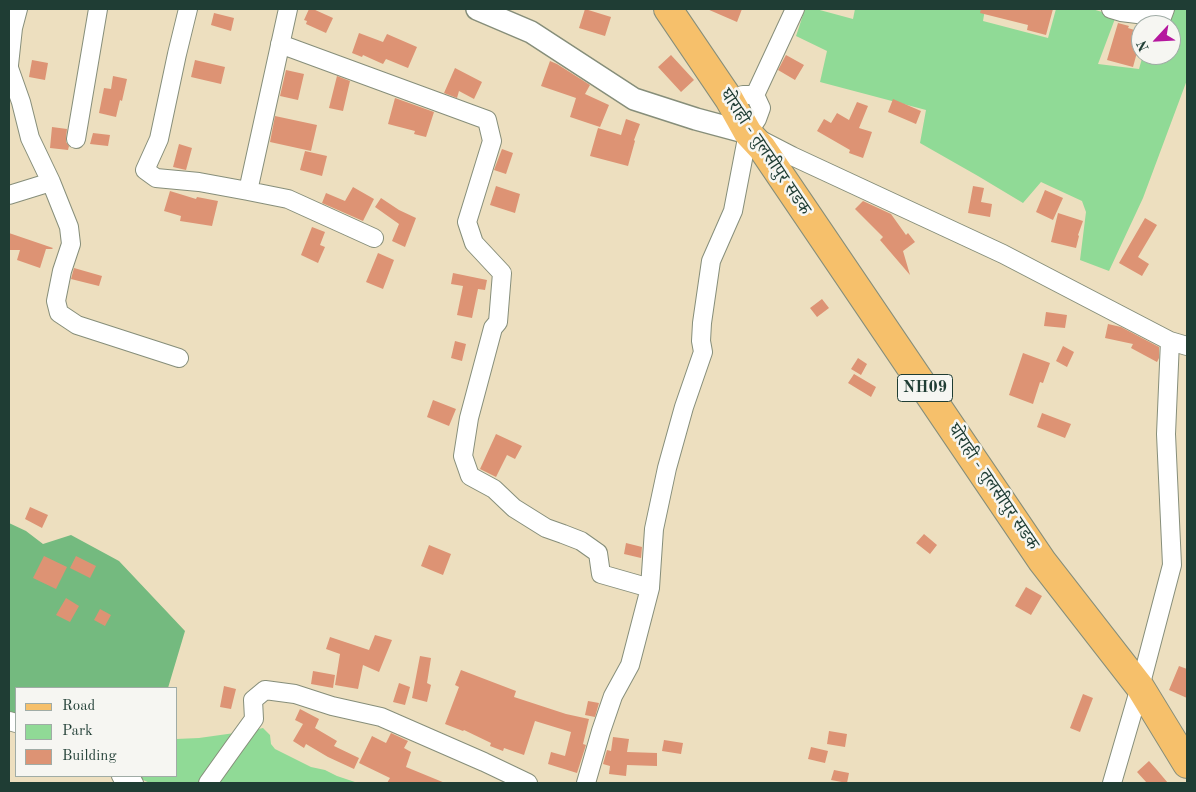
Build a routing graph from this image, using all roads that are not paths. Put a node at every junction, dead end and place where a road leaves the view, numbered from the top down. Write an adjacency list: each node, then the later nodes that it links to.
1 (18, 9): 10 (street)
2 (98, 9): 15 (street)
3 (188, 9): 17 (street)
4 (288, 9): 11 (street)
5 (668, 9): 13 (main road, घोराही - तुलसीपुर सडक / NH09)
6 (795, 9): 13 (street)
7 (1111, 9): 8 (street)
8 (1165, 9)
9 (486, 11): 14 (street)
10 (11, 22): 12 (street)
11 (280, 44): 17 (street); 23 (street)
12 (9, 66): 16 (street)
13 (742, 97): 14 (main road, घोराही - तुलसीपुर सडक / NH09)
14 (748, 133): 20 (street); 23 (street); 24 (main road, घोराही - तुलसीपुर सडक / NH09)
15 (76, 139)
16 (51, 182): 18 (street); 22 (street)
17 (248, 191): 19 (street)
18 (9, 195)
19 (374, 238)
20 (1170, 341): 21 (street); 24 (street)
21 (1187, 346)
22 (179, 358)
23 (650, 588): 30 (street)
24 (1140, 687): 25 (main road, घोराही - तुलसीपुर सडक / NH09); 31 (street)
25 (1187, 764)
26 (123, 777): 27 (street)
27 (134, 783)
28 (208, 783): 29 (street)
29 (528, 783)
30 (586, 783)
31 (1112, 783)

